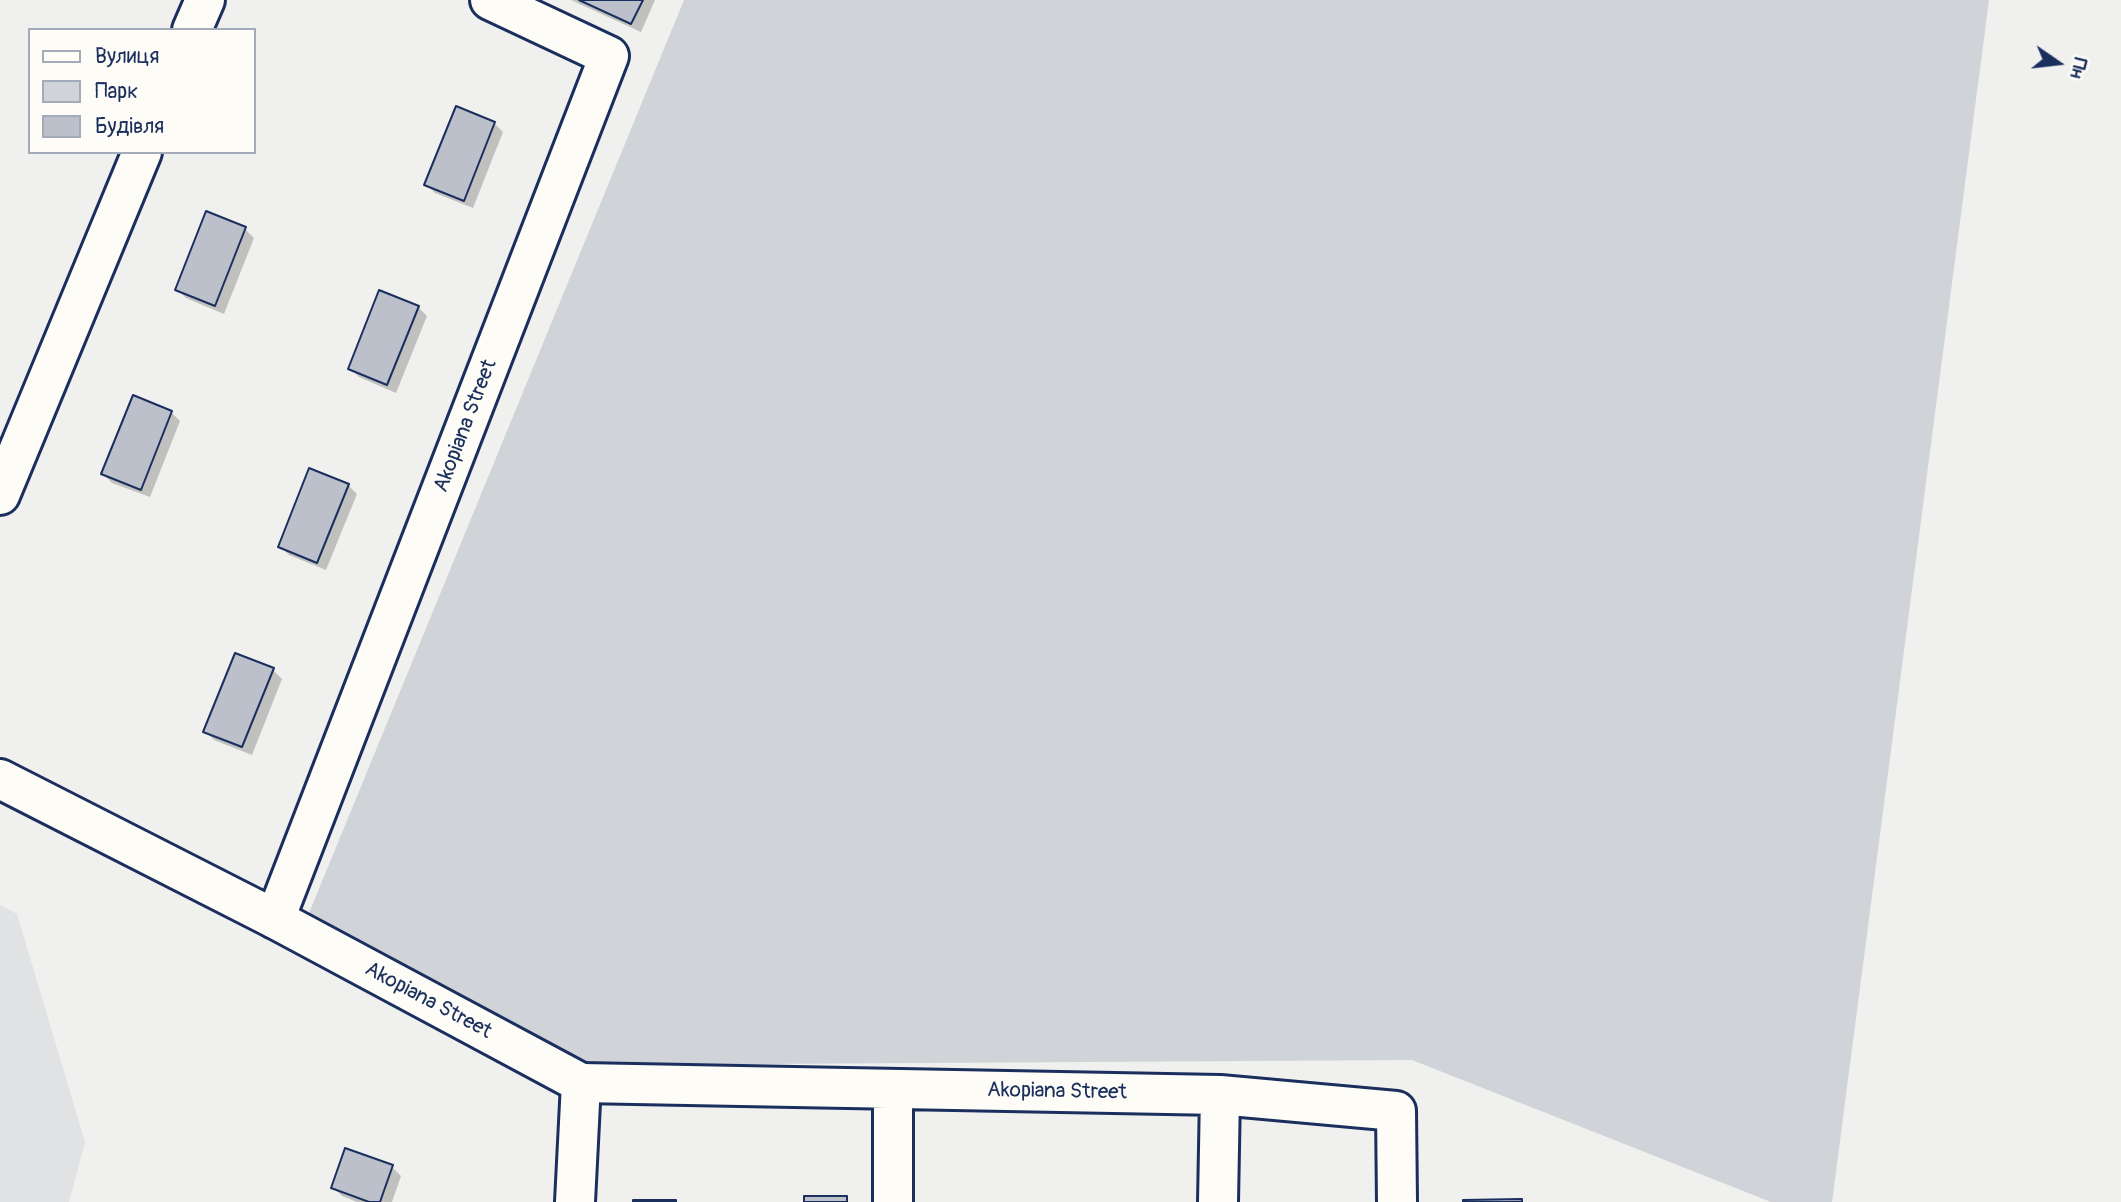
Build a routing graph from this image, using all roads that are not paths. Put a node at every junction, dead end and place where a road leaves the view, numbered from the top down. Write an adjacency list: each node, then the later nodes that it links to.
1 (205, 0): 3 (street)
2 (490, 0): 7 (street, Akopiana Street)
3 (193, 28)
4 (141, 154): 5 (street)
5 (0, 495)
6 (0, 779): 7 (street, Akopiana Street)
7 (275, 919): 8 (street, Akopiana Street)
8 (581, 1083): 9 (street, Akopiana Street); 11 (street)
9 (893, 1089): 10 (street, Akopiana Street); 12 (street)
10 (1220, 1095): 13 (street); 14 (street, Akopiana Street)
11 (575, 1202)
12 (893, 1202)
13 (1218, 1202)
14 (1397, 1202)

